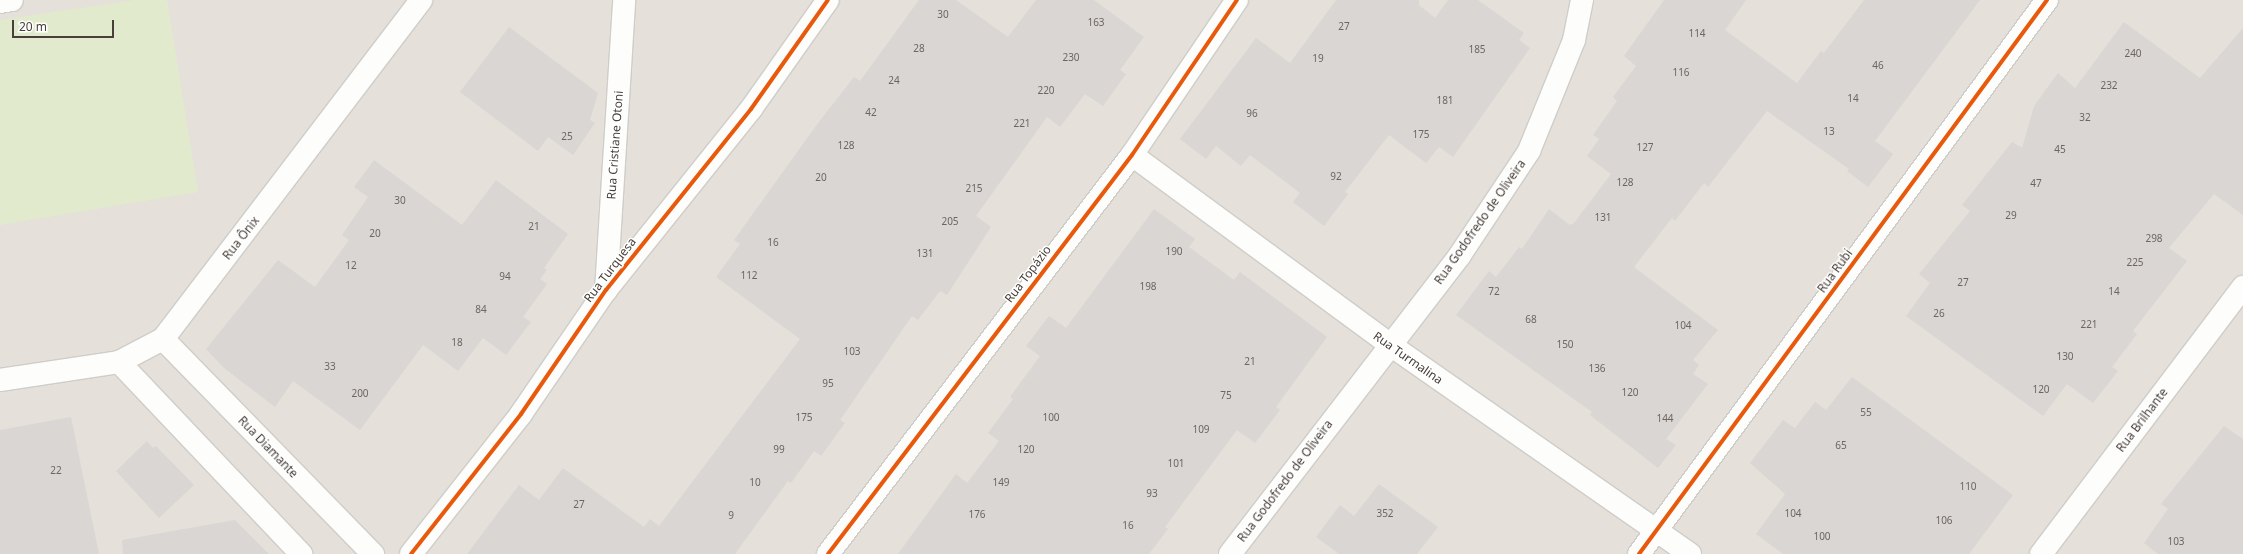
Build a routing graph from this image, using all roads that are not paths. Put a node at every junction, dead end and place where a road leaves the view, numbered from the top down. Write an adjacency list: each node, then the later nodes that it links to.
1 (12, 0): 8 (street)
2 (421, 0): 12 (street, Rua Ônix)
3 (624, 0): 11 (street, Rua Cristiane Otoni)
4 (828, 0): 11 (street, Rua Turquesa)
5 (1237, 0): 9 (street, Rua Topázio)
6 (1582, 0): 13 (street, Rua Godofredo de Oliveira)
7 (2047, 0): 16 (street, Rua Rubi)
8 (0, 2)
9 (1132, 155): 13 (street, Rua Turmalina); 20 (street, Rua Topázio)
10 (2243, 287): 24 (street, Rua Brilhante)
11 (606, 290): 19 (street, Rua Turquesa)
12 (163, 339): 14 (street, Rua Ônix); 18 (street, Rua Diamante)
13 (1389, 344): 16 (street, Rua Turmalina); 21 (street, Rua Godofredo de Oliveira)
14 (119, 362): 15 (street, Rua Ônix); 17 (street)
15 (0, 380)
16 (1657, 530): 22 (street, Rua Rubi); 23 (street, Rua Turmalina)
17 (301, 554)
18 (373, 554)
19 (411, 554)
20 (828, 554)
21 (1230, 554)
22 (1639, 554)
23 (1690, 554)
24 (2041, 554)

